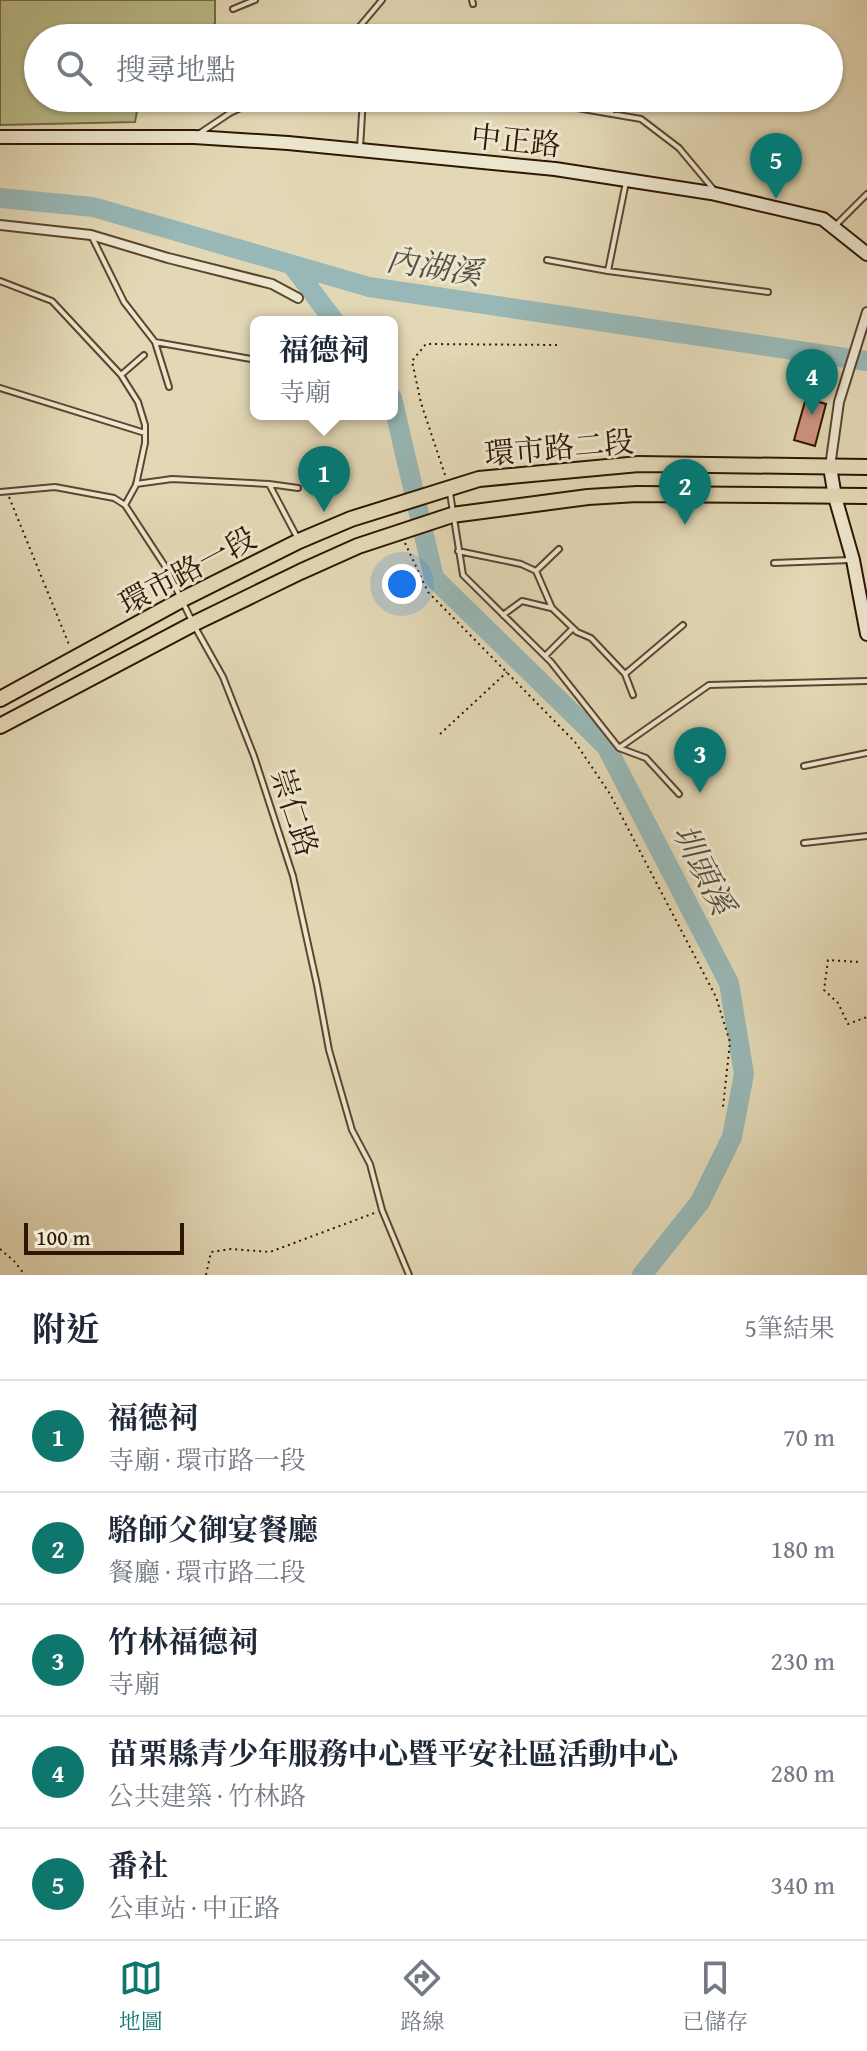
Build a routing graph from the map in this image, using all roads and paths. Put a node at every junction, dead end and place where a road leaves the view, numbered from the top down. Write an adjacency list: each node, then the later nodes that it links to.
1 (255, 0): 3 (lane)
2 (382, 0): 4 (lane)
3 (233, 9)
4 (362, 24)
5 (362, 112): 11 (lane)
6 (602, 112): 8 (lane)
7 (230, 113): 10 (lane)
8 (611, 114): 14 (lane)
9 (0, 137): 10 (main road, 中正路)
10 (194, 137): 11 (main road, 中正路)
11 (360, 151): 12 (main road, 中正路)
12 (627, 180): 14 (main road, 中正路); 20 (lane)
13 (867, 194): 16 (lane)
14 (718, 195): 16 (main road, 中正路)
15 (0, 225): 17 (street)
16 (834, 227): 18 (main road, 中正路)
17 (91, 235): 23 (street); 25 (lane)
18 (867, 254)
19 (547, 260): 20 (lane)
20 (608, 271): 22 (lane)
21 (0, 281): 29 (lane)
22 (768, 292)
23 (298, 298)
24 (867, 312): 33 (street)
25 (155, 342): 28 (lane); 30 (lane)
26 (557, 345): 37 (path)
27 (144, 355): 29 (lane)
28 (250, 359)
29 (121, 375): 32 (lane)
30 (169, 387)
31 (0, 388): 32 (lane)
32 (145, 433): 36 (lane)
33 (830, 467): 34 (main road, 環市路二段); 37 (main road, 環市路二段); 42 (main road)
34 (867, 467)
35 (269, 484): 36 (lane); 38 (lane); 47 (lane)
36 (136, 485): 44 (lane)
37 (449, 487): 43 (main road, 環市路二段); 45 (lane)
38 (298, 488)
39 (0, 492): 40 (lane)
40 (7, 493): 44 (lane); 61 (path)
41 (867, 496): 42 (main road, 環市路二段)
42 (835, 497): 45 (main road, 環市路二段); 50 (main road)
43 (405, 500): 47 (main road, 環市路一段)
44 (125, 505): 53 (lane, 崇仁路)
45 (452, 515): 46 (main road, 環市路二段); 49 (lane)
46 (402, 530): 56 (main road); 62 (path)
47 (299, 541): 53 (main road, 環市路一段)
48 (559, 549): 52 (lane)
49 (458, 551): 52 (lane); 55 (lane)
50 (853, 560): 51 (lane); 59 (main road)
51 (774, 563)
52 (536, 571): 54 (lane)
53 (183, 599): 56 (lane, 崇仁路); 61 (main road, 環市路一段)
54 (552, 608): 55 (lane); 58 (lane)
55 (503, 615): 60 (lane)
56 (193, 624): 67 (main road, 環市路一段); 78 (lane, 崇仁路)
57 (683, 625): 63 (lane)
58 (573, 628): 60 (lane); 63 (lane)
59 (867, 634)
60 (545, 656): 69 (lane)
61 (75, 659): 66 (main road, 環市路一段)
62 (508, 671): 68 (path); 77 (path)
63 (625, 674): 65 (lane)
64 (867, 681): 69 (lane)
65 (633, 695)
66 (0, 699)
67 (0, 726)
68 (440, 734)
69 (619, 748): 72 (lane)
70 (867, 753): 71 (lane)
71 (804, 766)
72 (679, 794)
73 (867, 836): 74 (lane)
74 (804, 843)
75 (858, 962): 76 (path)
76 (867, 1017)
77 (723, 1107)
78 (382, 1210): 81 (path); 82 (lane, 崇仁路)
79 (0, 1249): 80 (path)
80 (25, 1275)
81 (206, 1275)
82 (409, 1275)

